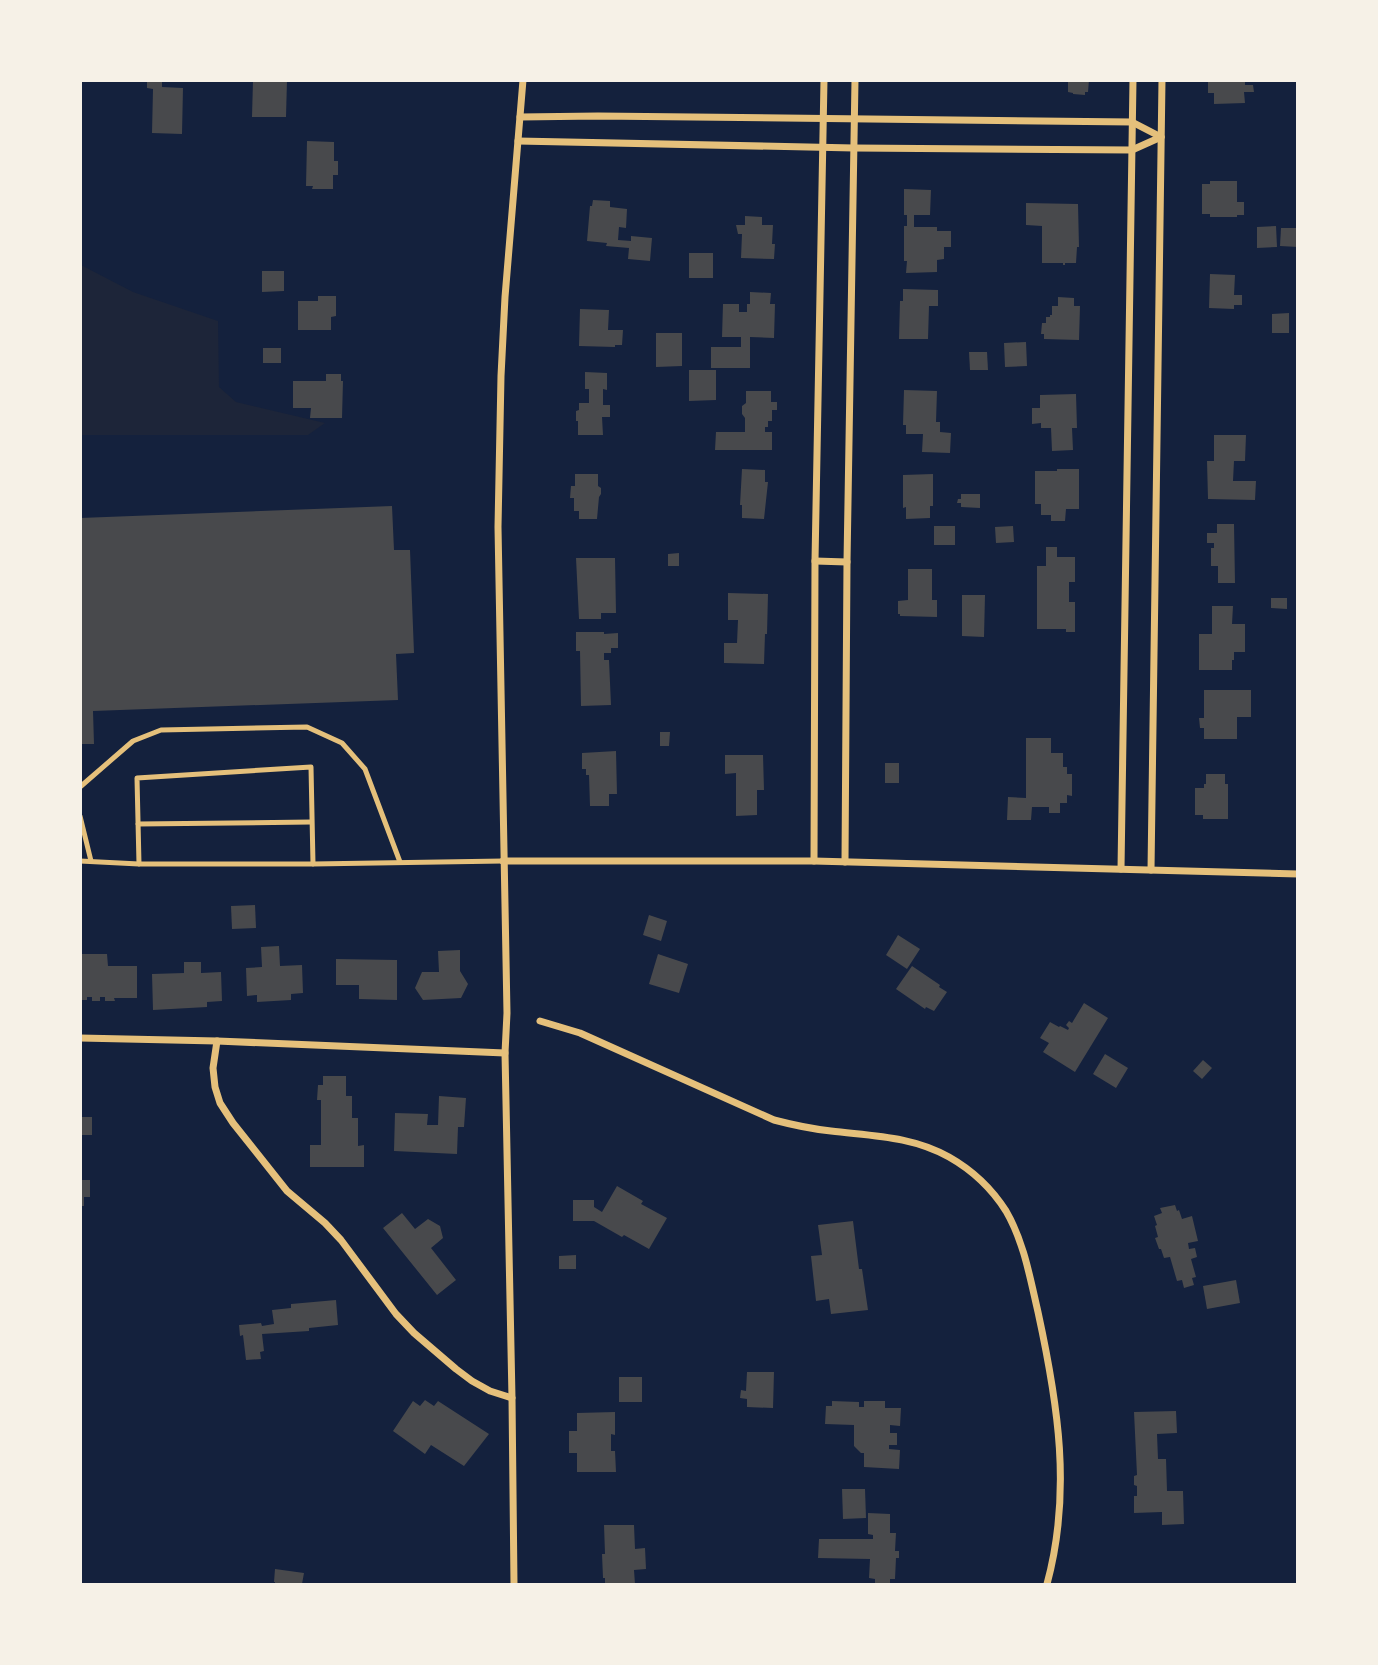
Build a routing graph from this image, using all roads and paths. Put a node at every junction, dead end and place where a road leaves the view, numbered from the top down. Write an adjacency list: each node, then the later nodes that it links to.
1 (523, 80): 6 (street)
2 (824, 80): 7 (street)
3 (855, 80): 8 (street)
4 (1133, 80): 9 (street)
5 (1163, 80): 10 (street)
6 (520, 117): 7 (street); 11 (street)
7 (824, 118): 8 (street); 12 (street)
8 (854, 119): 9 (street); 13 (street)
9 (1132, 122): 10 (street); 14 (street)
10 (1161, 137): 14 (street); 30 (street)
11 (518, 141): 12 (street); 23 (street)
12 (823, 147): 13 (street); 15 (street)
13 (854, 148): 14 (street); 16 (street)
14 (1132, 150): 29 (street)
15 (816, 561): 16 (street); 24 (street)
16 (847, 562): 26 (street)
17 (80, 787): 25 (lane)
18 (80, 816): 22 (lane)
19 (312, 822): 20 (lane); 20 (lane); 28 (lane)
20 (138, 824): 27 (lane)
21 (80, 861): 22 (lane)
22 (91, 861): 27 (lane)
23 (503, 861): 24 (street); 25 (lane); 35 (street)
24 (814, 861): 26 (street)
25 (400, 862): 28 (lane)
26 (845, 862): 29 (street)
27 (139, 864): 28 (lane)
28 (313, 864)
29 (1121, 869): 30 (street)
30 (1150, 870): 31 (street)
31 (1297, 874)
32 (540, 1021): 38 (street)
33 (80, 1038): 34 (street)
34 (217, 1041): 35 (street); 36 (street)
35 (505, 1053): 36 (street)
36 (512, 1398): 37 (street)
37 (514, 1584)
38 (1047, 1584)

